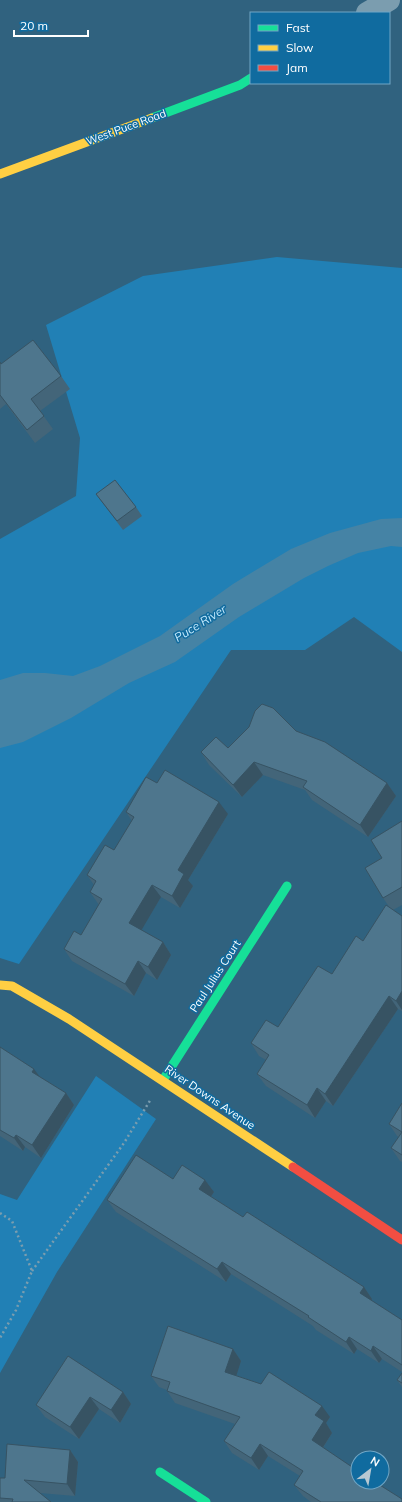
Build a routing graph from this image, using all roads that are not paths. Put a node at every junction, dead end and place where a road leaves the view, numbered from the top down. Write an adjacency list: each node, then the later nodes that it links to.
1 (389, 0): 2 (street)
2 (368, 12)
3 (250, 79): 4 (street, West Puce Road)
4 (0, 174)
5 (287, 886): 7 (street, Paul Julius Court)
6 (0, 985): 7 (street, River Downs Avenue)
7 (163, 1080): 8 (street, River Downs Avenue)
8 (402, 1240)
9 (160, 1472): 10 (street)
10 (206, 1502)

